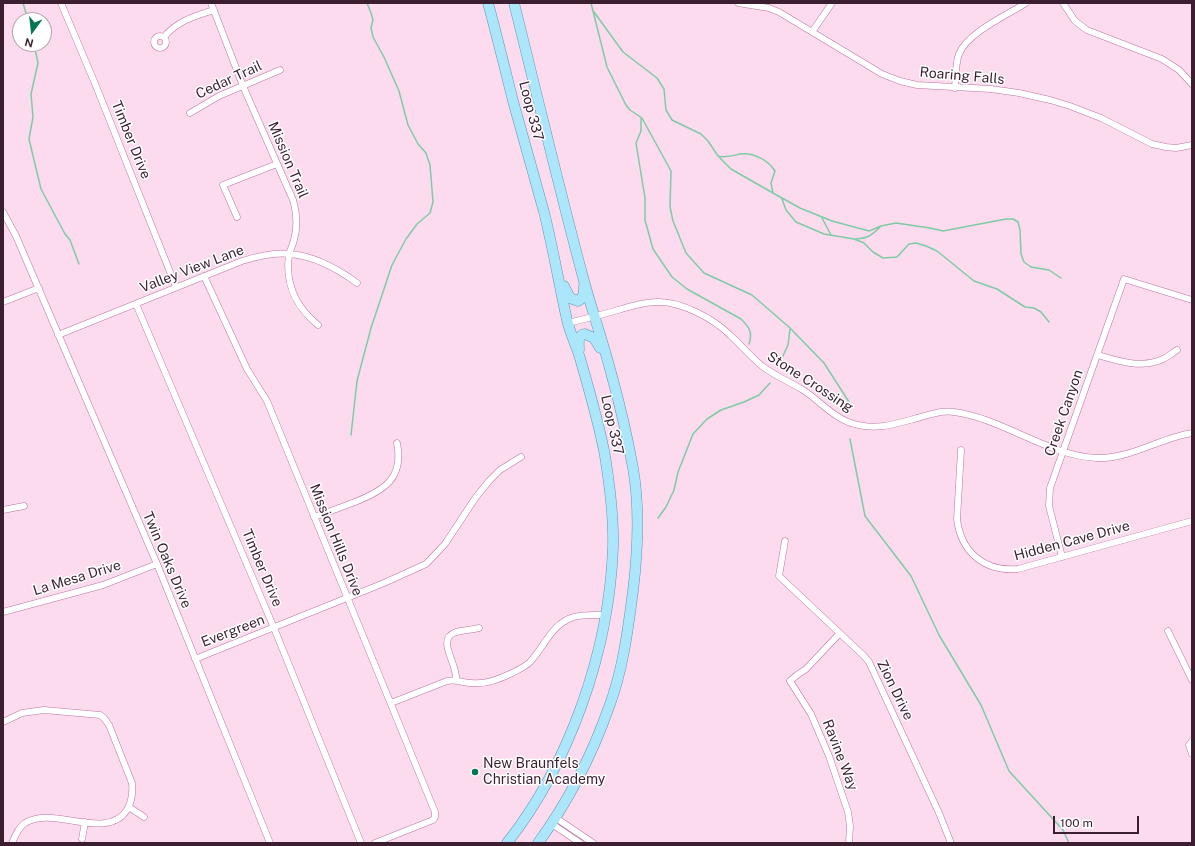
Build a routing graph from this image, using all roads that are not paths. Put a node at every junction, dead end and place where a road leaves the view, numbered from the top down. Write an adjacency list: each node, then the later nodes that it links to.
1 (61, 3): 26 (street, Timber Drive)
2 (211, 3): 9 (street, Mission Trail)
3 (488, 3): 22 (main road, Loop 337)
4 (514, 3): 24 (main road, Loop 337)
5 (738, 3): 10 (street, Roaring Falls)
6 (832, 3): 10 (street)
7 (1026, 3): 15 (street)
8 (1063, 3): 13 (street)
9 (214, 10): 11 (street); 14 (street, Mission Trail)
10 (812, 32): 15 (street, Roaring Falls)
11 (164, 37)
12 (280, 70): 14 (street, Cedar Trail)
13 (1192, 84)
14 (243, 86): 16 (street, Cedar Trail); 18 (street, Mission Trail)
15 (955, 88): 17 (street, Roaring Falls)
16 (190, 113)
17 (1192, 145)
18 (277, 164): 20 (street); 21 (street, Mission Trail)
19 (3, 212): 27 (street, Twin Oaks Drive)
20 (237, 217)
21 (289, 253): 23 (street, Valley View Lane); 25 (street, Valley View Lane); 33 (street, Mission Trail)
22 (558, 273): 24 (main road); 32 (main road, Loop 337)
23 (204, 276): 26 (street, Valley View Lane); 46 (street, Mission Hills Drive)
24 (584, 282): 31 (main road, Loop 337)
25 (357, 283)
26 (176, 287): 30 (street, Valley View Lane)
27 (39, 288): 29 (street); 34 (street, Twin Oaks Drive)
28 (1192, 300): 36 (street, Creek Canyon)
29 (3, 302)
30 (136, 304): 34 (street, Valley View Lane); 54 (street, Timber Drive)
31 (594, 316): 32 (street, Stone Crossing); 38 (main road, Loop 337); 42 (street, Stone Crossing)
32 (568, 323): 37 (main road, Loop 337)
33 (318, 325)
34 (58, 335): 50 (street, Twin Oaks Drive)
35 (1177, 350): 36 (street)
36 (1098, 354): 42 (street, Creek Canyon)
37 (579, 355): 38 (main road); 53 (main road, Loop 337)
38 (610, 370): 70 (main road, Loop 337)
39 (1192, 433): 42 (street, Stone Crossing)
40 (397, 443): 46 (street)
41 (961, 450): 49 (street, Hidden Cave Drive)
42 (1064, 452): 49 (street, Creek Canyon)
43 (521, 457): 51 (street, Evergreen)
44 (24, 506): 45 (street)
45 (3, 510)
46 (314, 517): 51 (street, Mission Hills Drive)
47 (1192, 521): 49 (street, Hidden Cave Drive)
48 (785, 541): 57 (street, Zion Drive)
49 (1062, 557)
50 (156, 564): 52 (street, La Mesa Drive); 58 (street, Twin Oaks Drive)
51 (347, 598): 54 (street, Evergreen); 63 (street, Mission Hills Drive)
52 (3, 612)
53 (605, 615): 61 (street); 67 (main road, Loop 337)
54 (274, 628): 58 (street, Evergreen); 75 (street, Timber Drive)
55 (479, 628): 59 (street)
56 (1168, 630): 60 (street)
57 (840, 634): 82 (street, Ravine Way); 83 (street, Zion Drive)
58 (195, 659): 74 (street, Twin Oaks Drive)
59 (456, 680): 61 (street); 63 (street)
60 (1192, 680)
61 (480, 684): 62 (street)
62 (481, 691)
63 (391, 703): 76 (street, Mission Hills Drive)
64 (3, 722): 68 (street)
65 (1192, 741): 66 (street)
66 (1192, 754)
67 (554, 769): 77 (main road, Loop 337); 78 (main road)
68 (129, 807): 69 (street); 71 (street)
69 (144, 817)
70 (554, 821): 79 (main road, Loop 337); 80 (street); 81 (street)
71 (85, 822): 72 (street); 73 (street)
72 (82, 839)
73 (12, 843)
74 (270, 843)
75 (361, 843)
76 (375, 843)
77 (507, 843)
78 (514, 843)
79 (538, 843)
80 (580, 843)
81 (593, 843)
82 (849, 843)
83 (951, 843)

